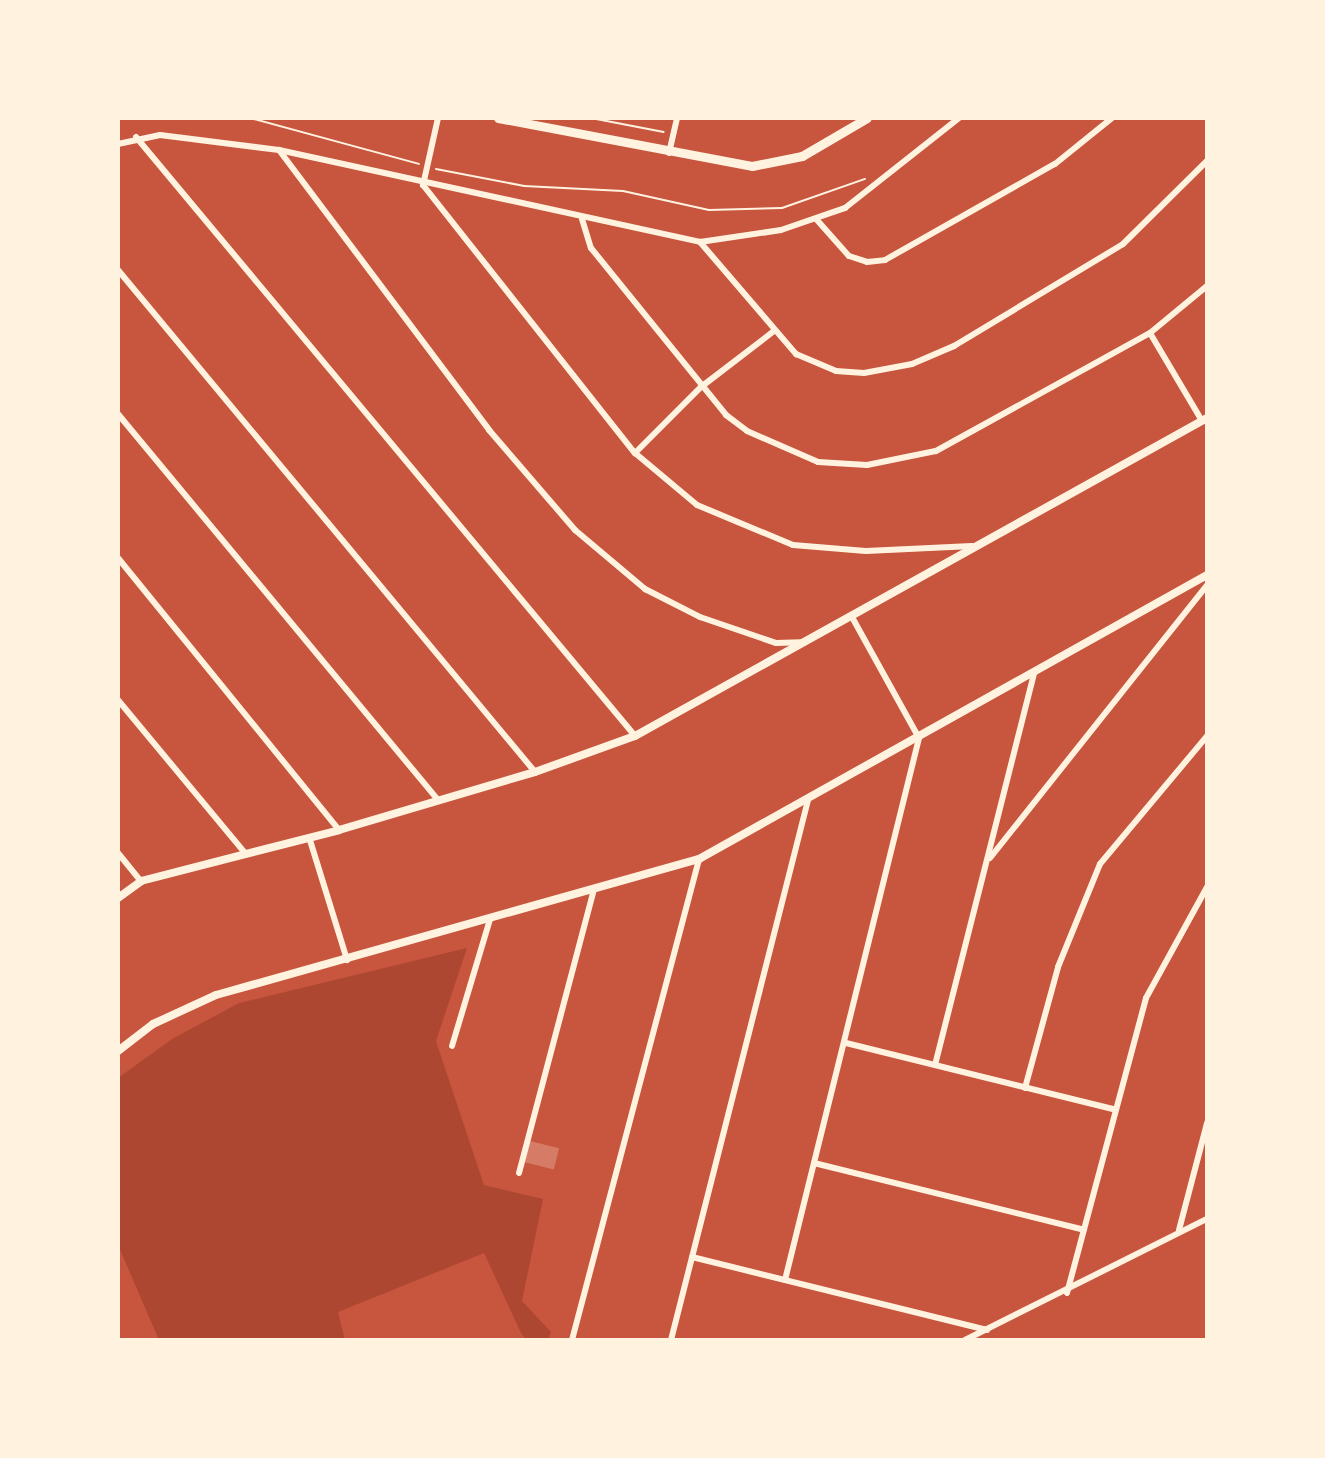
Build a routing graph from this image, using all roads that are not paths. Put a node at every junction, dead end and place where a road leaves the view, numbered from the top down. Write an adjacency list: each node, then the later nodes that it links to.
1 (438, 118): 12 (street)
2 (498, 118): 10 (main road)
3 (677, 118): 10 (street)
4 (867, 118): 10 (main road)
5 (959, 118): 14 (street)
6 (1112, 118): 14 (street)
7 (136, 137): 8 (street); 9 (street); 32 (street)
8 (118, 144)
9 (279, 150): 12 (street); 29 (street)
10 (669, 153)
11 (1207, 161): 18 (street)
12 (423, 185): 13 (street); 23 (street)
13 (582, 219): 15 (street); 20 (street)
14 (817, 220): 15 (street)
15 (700, 242): 18 (street)
16 (118, 270): 35 (street)
17 (1207, 286): 19 (street)
18 (774, 331): 20 (street)
19 (1150, 333): 20 (street); 22 (street)
20 (701, 387): 23 (street)
21 (118, 414): 36 (street)
22 (1204, 420): 24 (street)
23 (635, 453): 24 (street)
24 (976, 546): 28 (street)
25 (118, 558): 38 (street)
26 (1207, 575): 30 (street)
27 (1207, 585): 43 (street)
28 (853, 619): 29 (street); 34 (street)
29 (808, 641): 32 (street)
30 (1034, 673): 34 (street); 43 (street)
31 (118, 700): 41 (street)
32 (635, 736): 35 (street)
33 (1207, 736): 54 (street)
34 (919, 738): 37 (street); 50 (street)
35 (535, 772): 36 (street)
36 (438, 800): 38 (street)
37 (808, 800): 42 (street); 62 (street)
38 (339, 830): 39 (street)
39 (309, 837): 41 (street); 49 (street)
40 (118, 853): 44 (street)
41 (245, 853): 44 (street)
42 (699, 859): 46 (street); 66 (street)
43 (987, 862): 53 (street)
44 (141, 881): 47 (street)
45 (1207, 887): 55 (street)
46 (593, 892): 48 (street); 58 (street)
47 (118, 898)
48 (490, 919): 49 (street); 51 (street)
49 (348, 962): 52 (street)
50 (846, 1043): 53 (street); 57 (street)
51 (452, 1046)
52 (118, 1051)
53 (935, 1065): 54 (street)
54 (1025, 1088): 55 (street)
55 (1116, 1110): 60 (street)
56 (1207, 1123): 61 (street)
57 (814, 1163): 60 (street); 63 (street)
58 (519, 1173)
59 (1207, 1219): 61 (street)
60 (1084, 1230): 64 (street)
61 (1179, 1230): 64 (street)
62 (692, 1257): 63 (street); 67 (street)
63 (785, 1280): 65 (street)
64 (1067, 1293): 65 (street)
65 (987, 1330): 68 (street)
66 (572, 1340)
67 (671, 1340)
68 (965, 1340)

